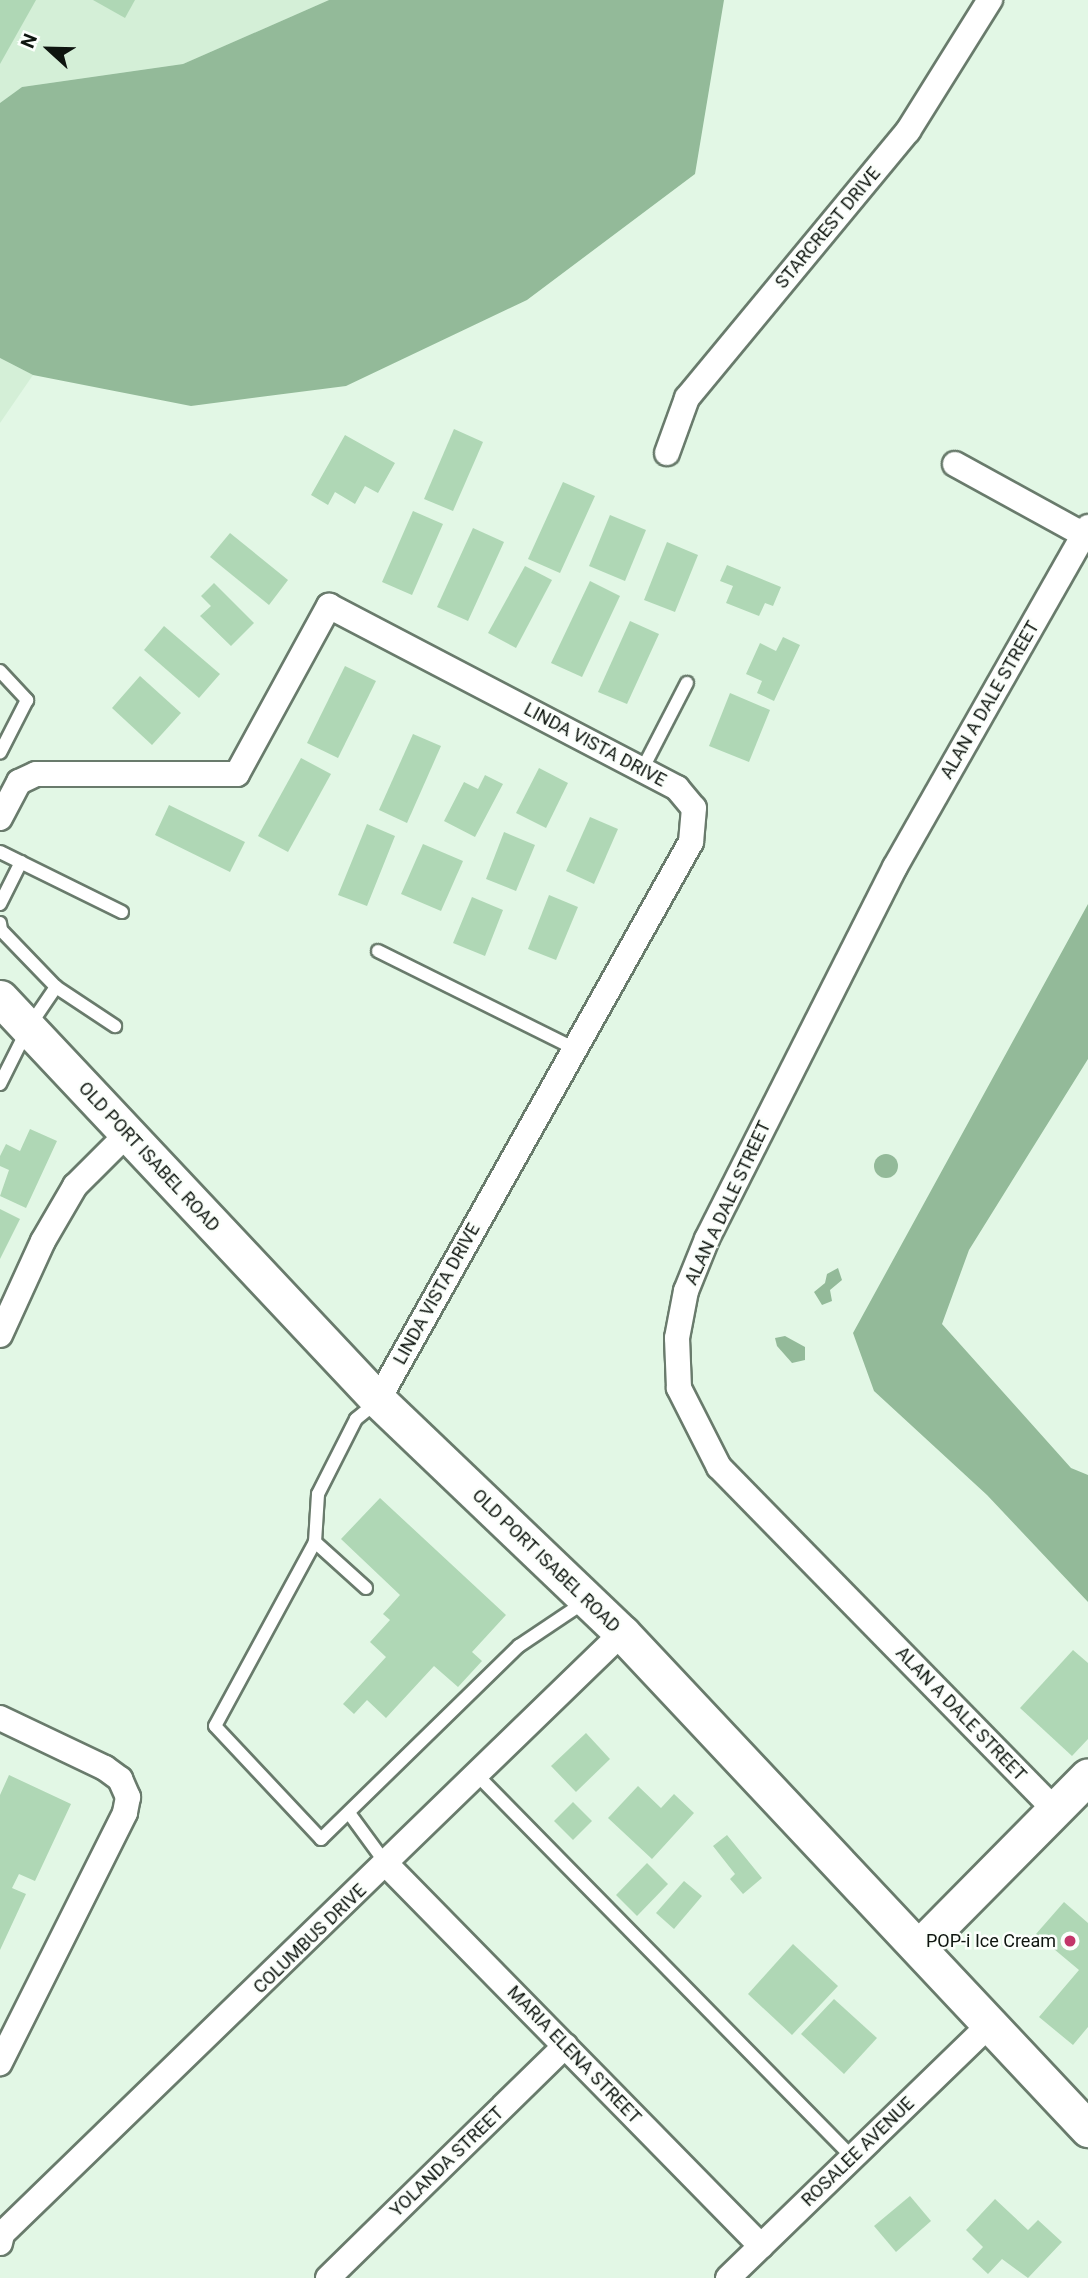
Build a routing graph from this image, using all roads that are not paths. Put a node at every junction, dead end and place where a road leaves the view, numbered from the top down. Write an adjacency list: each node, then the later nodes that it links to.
1 (990, 0): 2 (street, STARCREST DRIVE)
2 (667, 453)
3 (955, 464): 4 (street)
4 (1087, 533): 32 (street, ALAN A DALE STREET)
5 (0, 671): 7 (lane)
6 (687, 683): 8 (lane)
7 (0, 753)
8 (642, 770): 9 (street, LINDA VISTA DRIVE); 20 (street, LINDA VISTA DRIVE)
9 (0, 818)
10 (0, 852): 11 (lane)
11 (21, 862): 12 (lane); 13 (lane)
12 (0, 904)
13 (122, 912)
14 (0, 923): 16 (lane)
15 (378, 951): 20 (lane)
16 (56, 987): 18 (lane); 19 (lane)
17 (0, 998): 19 (street, OLD PORT ISABEL ROAD)
18 (115, 1026)
19 (28, 1028): 21 (lane); 22 (street, OLD PORT ISABEL ROAD)
20 (573, 1048): 24 (street, LINDA VISTA DRIVE)
21 (0, 1084)
22 (127, 1134): 23 (street); 24 (street, OLD PORT ISABEL ROAD)
23 (0, 1335)
24 (378, 1400): 25 (lane); 27 (street, OLD PORT ISABEL ROAD)
25 (315, 1542): 26 (lane); 33 (lane)
26 (366, 1587)
27 (586, 1600): 28 (street, OLD PORT ISABEL ROAD); 33 (lane)
28 (622, 1633): 30 (street, COLUMBUS DRIVE); 35 (street, OLD PORT ISABEL ROAD)
29 (0, 1718): 38 (street)
30 (478, 1776): 34 (street, COLUMBUS DRIVE); 40 (lane)
31 (1088, 1776): 32 (street)
32 (1056, 1811): 35 (street)
33 (349, 1813): 34 (lane)
34 (387, 1865): 37 (street, MARIA ELENA STREET); 41 (street, COLUMBUS DRIVE)
35 (919, 1947): 36 (street, OLD PORT ISABEL ROAD)
36 (988, 2026): 39 (street, OLD PORT ISABEL ROAD); 40 (street, ROSALEE AVENUE)
37 (565, 2046): 42 (street, MARIA ELENA STREET); 43 (street, YOLANDA STREET)
38 (0, 2063)
39 (1088, 2129)
40 (852, 2157): 42 (street, ROSALEE AVENUE)
41 (0, 2244)
42 (761, 2246): 44 (street, ROSALEE AVENUE)
43 (328, 2278)
44 (728, 2278)

